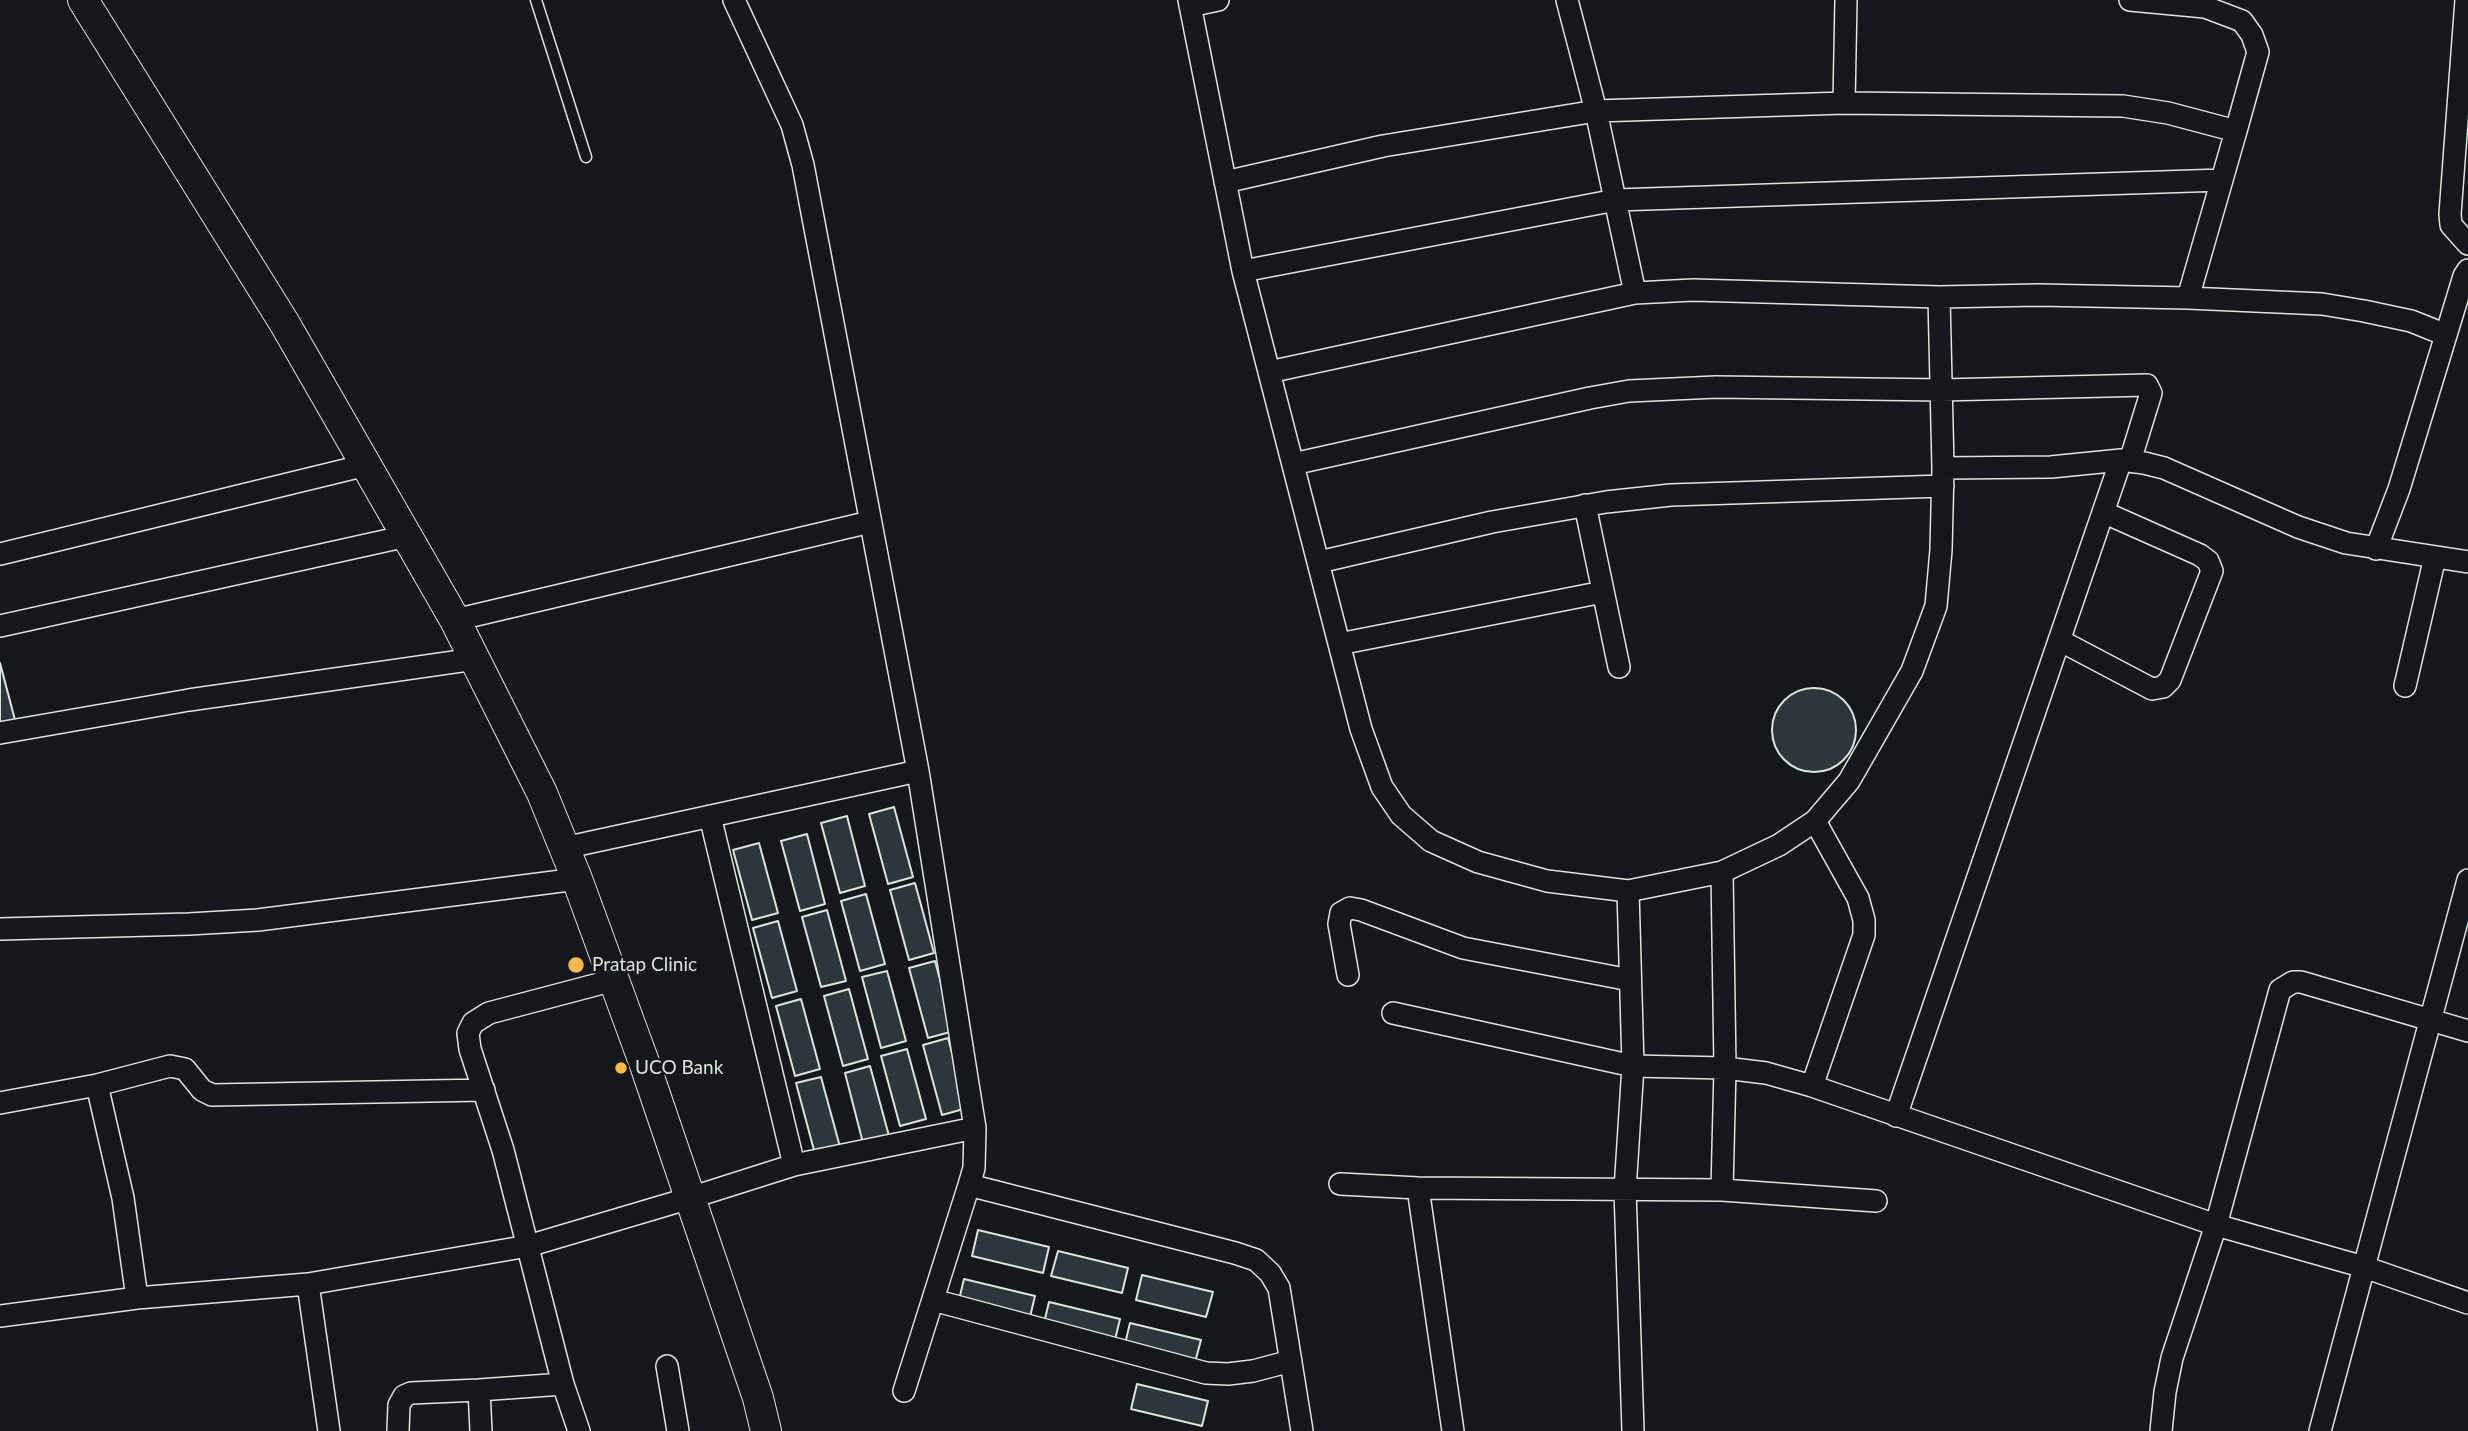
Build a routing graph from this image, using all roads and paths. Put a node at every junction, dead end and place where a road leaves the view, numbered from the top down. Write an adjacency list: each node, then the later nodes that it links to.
1 (83, 0): 28 (street)
2 (536, 0): 13 (lane)
3 (734, 0): 32 (street)
4 (1218, 0): 9 (street)
5 (1567, 0): 11 (street)
6 (1846, 0): 10 (street)
7 (2130, 0): 12 (street)
8 (2466, 0): 17 (street)
9 (1189, 3): 15 (street)
10 (1843, 103): 11 (street); 12 (street)
11 (1596, 111): 15 (street); 16 (street)
12 (2236, 131): 14 (street)
13 (586, 158)
14 (2222, 180): 16 (street); 22 (street)
15 (1225, 182): 19 (street)
16 (1616, 200): 19 (street); 20 (street)
17 (2468, 244)
18 (2468, 270): 23 (street)
19 (1243, 271): 24 (street)
20 (1635, 293): 21 (street); 24 (street)
21 (1939, 297): 22 (street); 25 (street)
22 (2188, 298): 23 (street)
23 (2446, 335): 34 (street)
24 (1269, 372): 27 (street)
25 (1942, 390): 26 (street); 27 (street); 29 (street)
26 (2125, 460): 29 (street); 31 (street); 34 (street)
27 (1293, 464): 37 (street)
28 (366, 465): 33 (street); 35 (street)
29 (1943, 477): 30 (street); 50 (street)
30 (1585, 505): 37 (street); 39 (street)
31 (2103, 512): 42 (street); 42 (street)
32 (870, 522): 40 (street); 48 (street)
33 (407, 536): 40 (street); 41 (street)
34 (2376, 549): 36 (street)
35 (0, 554)
36 (2435, 557): 38 (street); 46 (street)
37 (1319, 562): 43 (street)
38 (2468, 562)
39 (1603, 592): 43 (street); 45 (street)
40 (455, 620): 44 (street)
41 (0, 626)
42 (2059, 640): 69 (street)
43 (1339, 644): 55 (street)
44 (475, 659): 47 (street); 51 (street)
45 (1619, 667)
46 (2405, 685)
47 (0, 733)
48 (918, 771): 49 (street); 70 (street)
49 (710, 816): 51 (street); 71 (street)
50 (1815, 821): 52 (street); 66 (street)
51 (564, 848): 53 (street)
52 (1722, 872): 55 (street); 64 (street)
53 (577, 879): 56 (street); 58 (street)
54 (2468, 880): 61 (street)
55 (1628, 891): 59 (street)
56 (0, 929)
57 (1348, 975): 59 (street)
58 (614, 980): 67 (street); 77 (street)
59 (1630, 980): 63 (street)
60 (1393, 1013): 63 (street)
61 (2431, 1022): 62 (street); 79 (street); 81 (street)
62 (2468, 1031)
63 (1633, 1066): 64 (street); 75 (street)
64 (1725, 1068): 66 (street); 76 (street)
65 (97, 1085): 67 (street); 68 (street); 83 (street)
66 (1812, 1086): 69 (street)
67 (484, 1090): 80 (street)
68 (0, 1103)
69 (1896, 1116): 79 (street)
70 (975, 1128): 71 (street); 73 (street)
71 (794, 1164): 77 (street)
72 (1340, 1184): 74 (street)
73 (969, 1185): 84 (street); 87 (street)
74 (1418, 1188): 75 (street); 99 (street)
75 (1625, 1190): 76 (street); 100 (street)
76 (1722, 1190): 78 (street)
77 (690, 1198): 80 (street); 97 (street)
78 (1876, 1201)
79 (2216, 1225): 81 (street); 101 (street)
80 (528, 1246): 82 (street); 89 (street)
81 (2364, 1267): 85 (street); 102 (street)
82 (309, 1284): 83 (street); 92 (street)
83 (137, 1298): 86 (street)
84 (933, 1300): 87 (street); 91 (street)
85 (2468, 1303)
86 (0, 1316)
87 (1291, 1361): 98 (street)
88 (667, 1366): 96 (street)
89 (564, 1384): 90 (street); 95 (street)
90 (479, 1390): 93 (street); 94 (street)
91 (904, 1391)
92 (329, 1431)
93 (398, 1431)
94 (481, 1431)
95 (579, 1431)
96 (678, 1431)
97 (766, 1431)
98 (1302, 1431)
99 (1453, 1431)
100 (1633, 1431)
101 (2161, 1431)
102 (2320, 1431)

